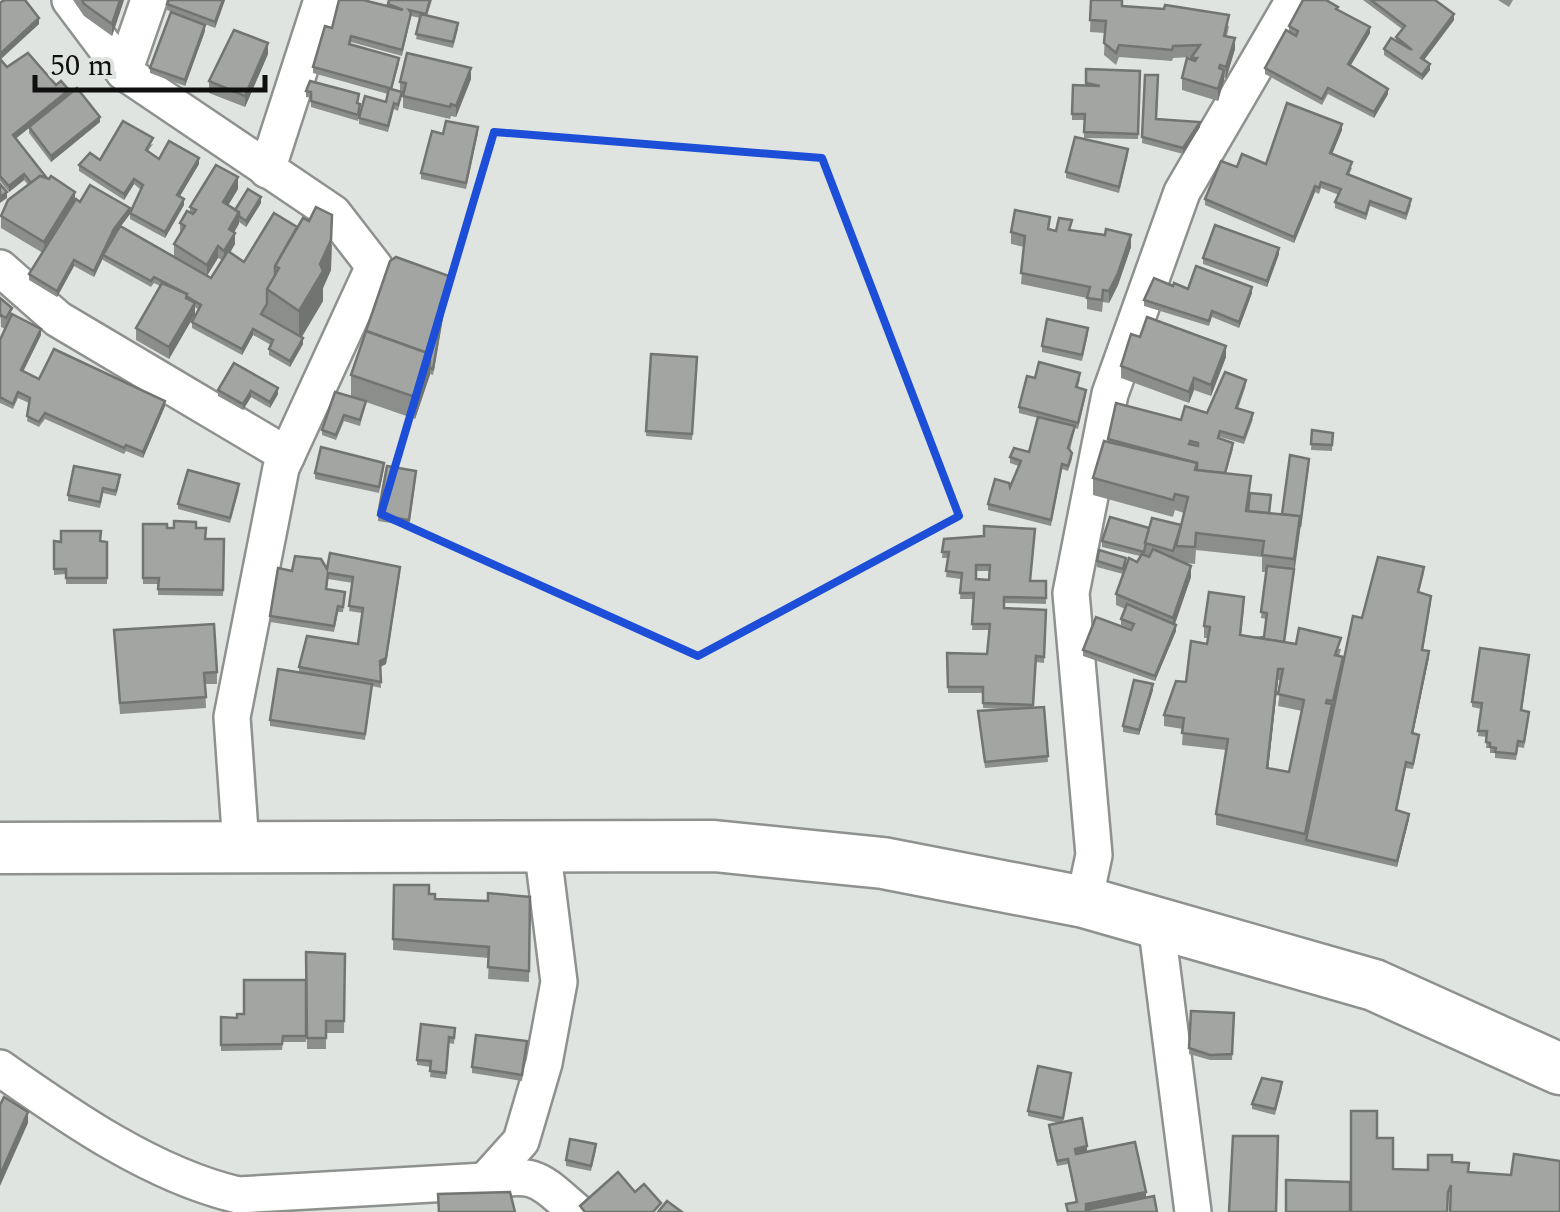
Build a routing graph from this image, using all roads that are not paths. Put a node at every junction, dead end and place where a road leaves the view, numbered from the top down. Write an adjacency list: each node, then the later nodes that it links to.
1 (70, 0): 5 (street)
2 (150, 0): 5 (street)
3 (322, 0): 6 (street)
4 (1294, 0): 12 (street)
5 (124, 72): 6 (street)
6 (267, 170): 8 (street)
7 (0, 268): 8 (street)
8 (287, 455): 9 (street)
9 (241, 846): 10 (main road); 11 (main road)
10 (542, 846): 12 (main road); 16 (street)
11 (0, 848)
12 (1084, 902): 13 (main road)
13 (1156, 922): 15 (main road); 18 (street)
14 (0, 1068): 16 (street)
15 (1560, 1069)
16 (522, 1158): 17 (street)
17 (577, 1212)
18 (1192, 1212)

